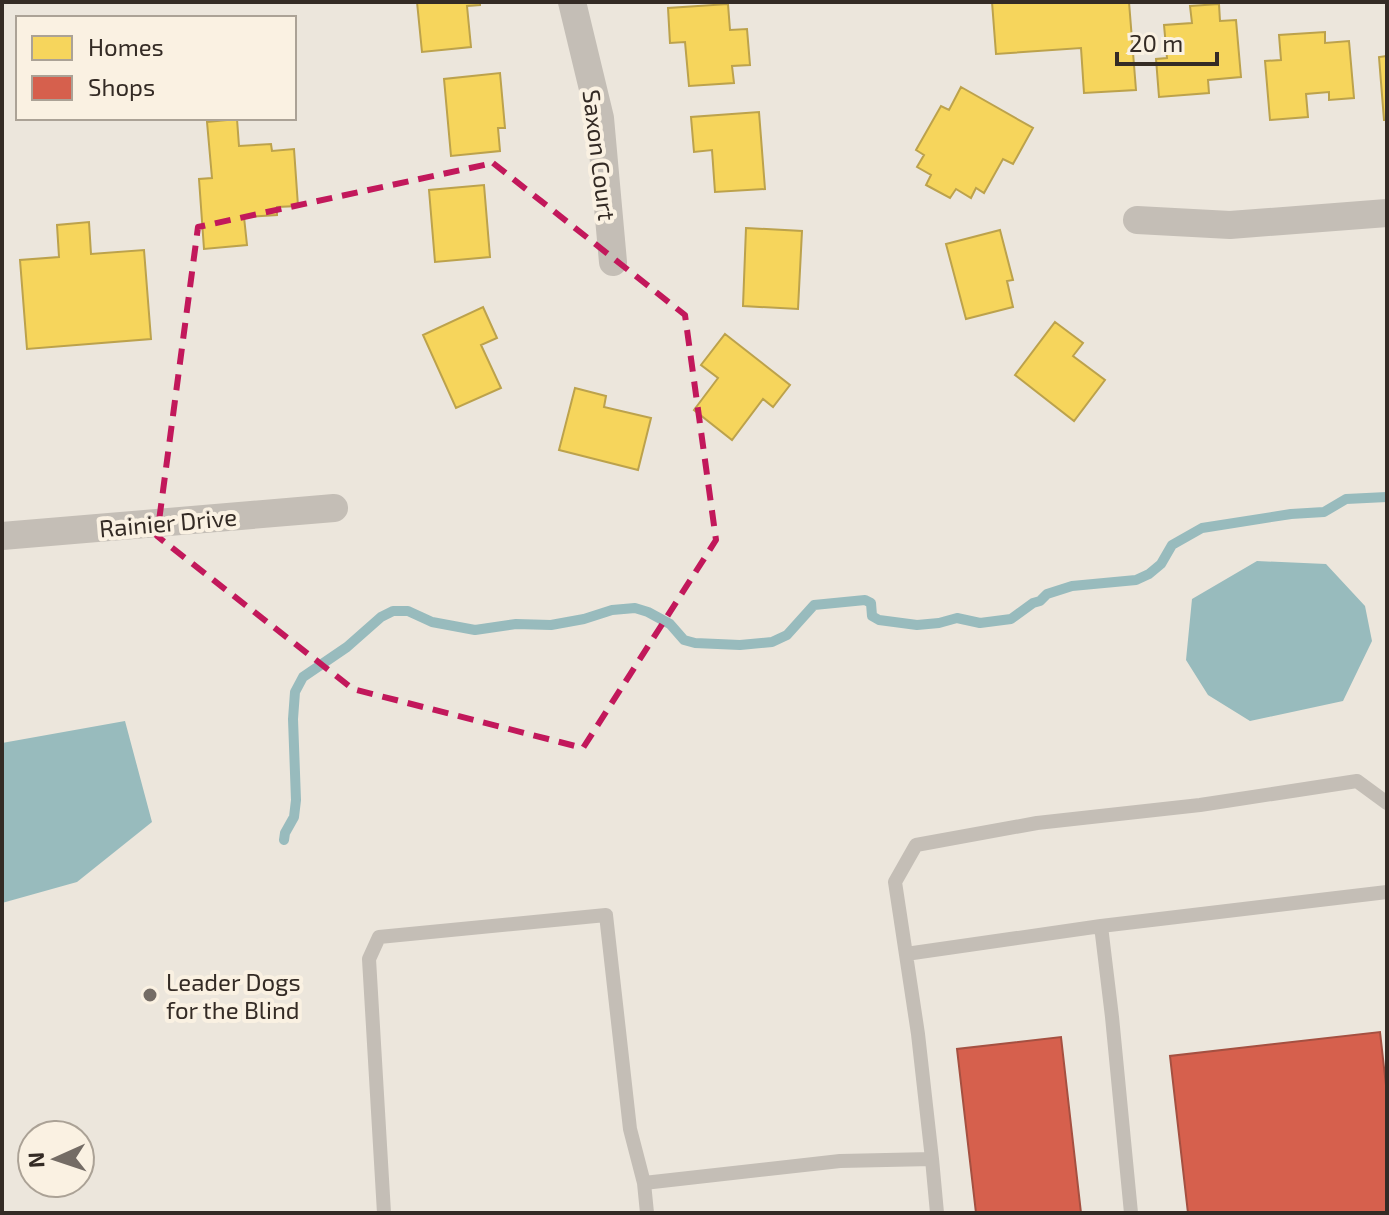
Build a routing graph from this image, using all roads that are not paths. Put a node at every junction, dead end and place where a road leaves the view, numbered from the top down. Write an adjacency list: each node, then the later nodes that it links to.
1 (572, 2): 4 (street, Saxon Court)
2 (1387, 213): 3 (street)
3 (1137, 220)
4 (613, 262)
5 (334, 508): 6 (street, Rainier Drive)
6 (2, 536)
7 (1387, 803): 10 (lane)
8 (1387, 892): 9 (lane)
9 (1101, 926): 10 (lane); 16 (lane)
10 (906, 954): 11 (lane)
11 (932, 1159): 12 (lane); 15 (lane)
12 (644, 1183): 13 (lane); 14 (lane)
13 (384, 1213)
14 (647, 1213)
15 (937, 1213)
16 (1131, 1213)

